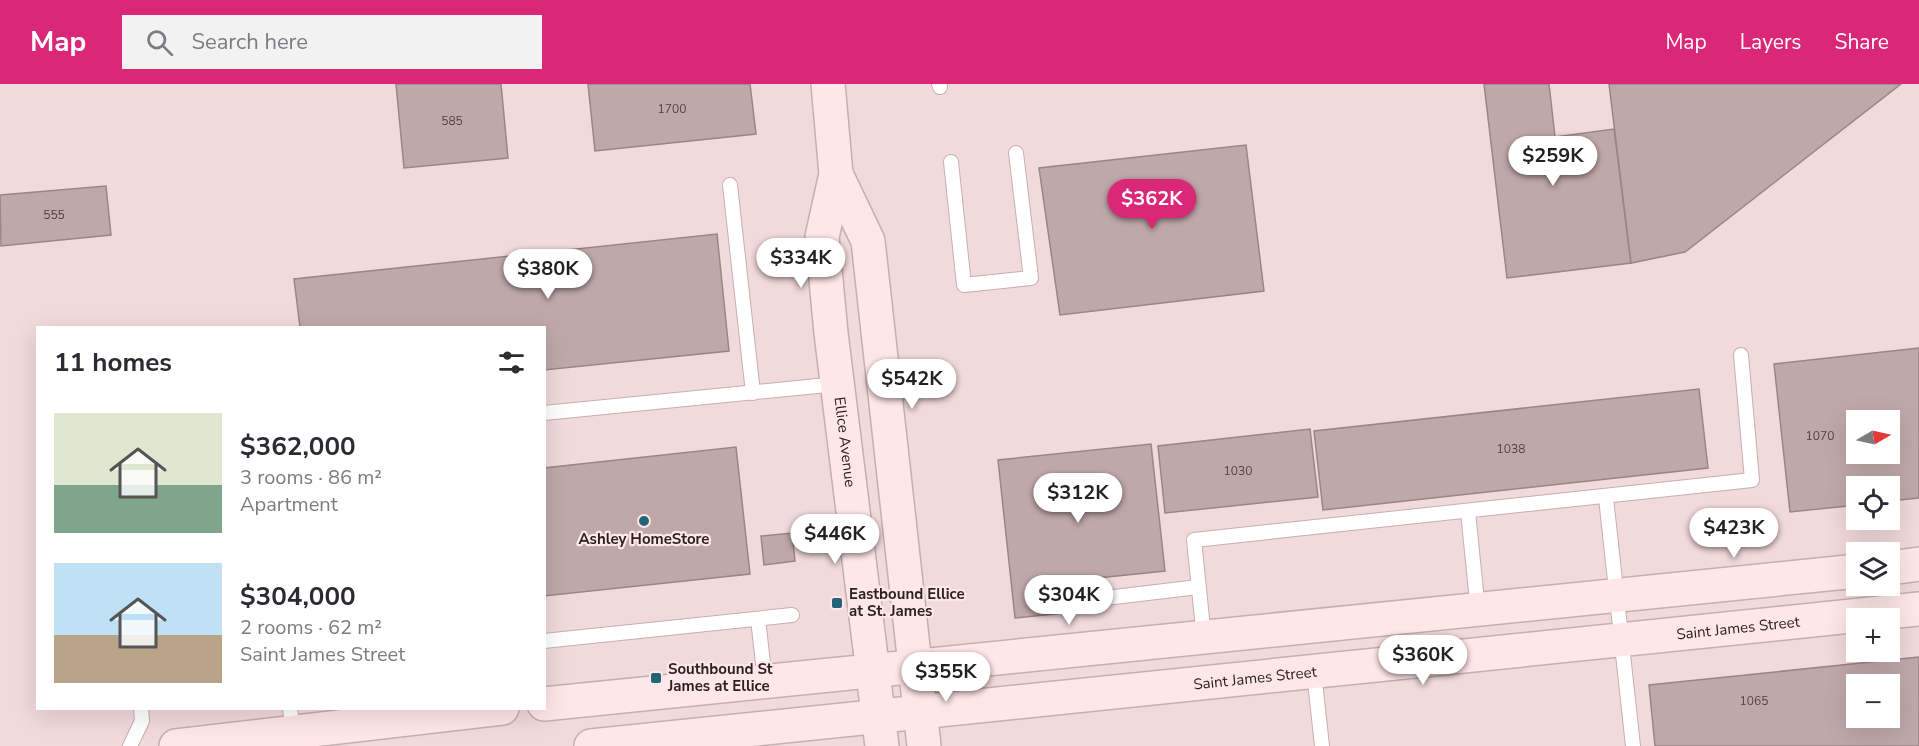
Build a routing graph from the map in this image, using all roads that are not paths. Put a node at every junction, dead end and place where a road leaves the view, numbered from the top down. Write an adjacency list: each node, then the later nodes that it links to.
1 (828, 84): 4 (main road, Ellice Avenue)
2 (1016, 153): 3 (lane)
3 (951, 162)
4 (836, 174): 7 (main road, Ellice Avenue); 25 (main road, Ellice Avenue)
5 (730, 185): 8 (lane)
6 (1741, 355): 10 (lane)
7 (837, 384): 8 (lane); 26 (main road, Ellice Avenue)
8 (753, 393): 9 (lane)
9 (546, 413)
10 (1606, 498): 11 (lane); 16 (lane)
11 (1468, 512): 15 (lane); 19 (lane)
12 (1919, 564): 13 (main road)
13 (1900, 567)
14 (1846, 572): 16 (main road)
15 (1198, 587): 17 (lane); 22 (lane)
16 (1617, 597): 19 (main road); 23 (lane)
17 (1106, 598)
18 (1919, 609): 23 (main road, Saint James Street)
19 (1478, 612): 22 (main road)
20 (792, 615): 21 (lane)
21 (758, 619): 24 (lane); 28 (lane)
22 (1204, 638): 25 (main road)
23 (1622, 640): 27 (main road, Saint James Street); 40 (lane)
24 (546, 641)
25 (916, 666): 26 (main road); 32 (main road, Ellice Avenue)
26 (874, 670): 28 (main road); 34 (main road, Ellice Avenue)
27 (1314, 672): 32 (main road, Saint James Street); 39 (lane)
28 (765, 681): 29 (main road)
29 (546, 704)
30 (141, 710): 35 (lane)
31 (482, 710): 33 (main road)
32 (921, 712): 34 (main road, Saint James Street); 38 (main road, Ellice Avenue)
33 (291, 729): 36 (main road)
34 (881, 731): 37 (main road, Saint James Street)
35 (130, 746)
36 (176, 746)
37 (591, 746)
38 (924, 746)
39 (1322, 746)
40 (1634, 746)

